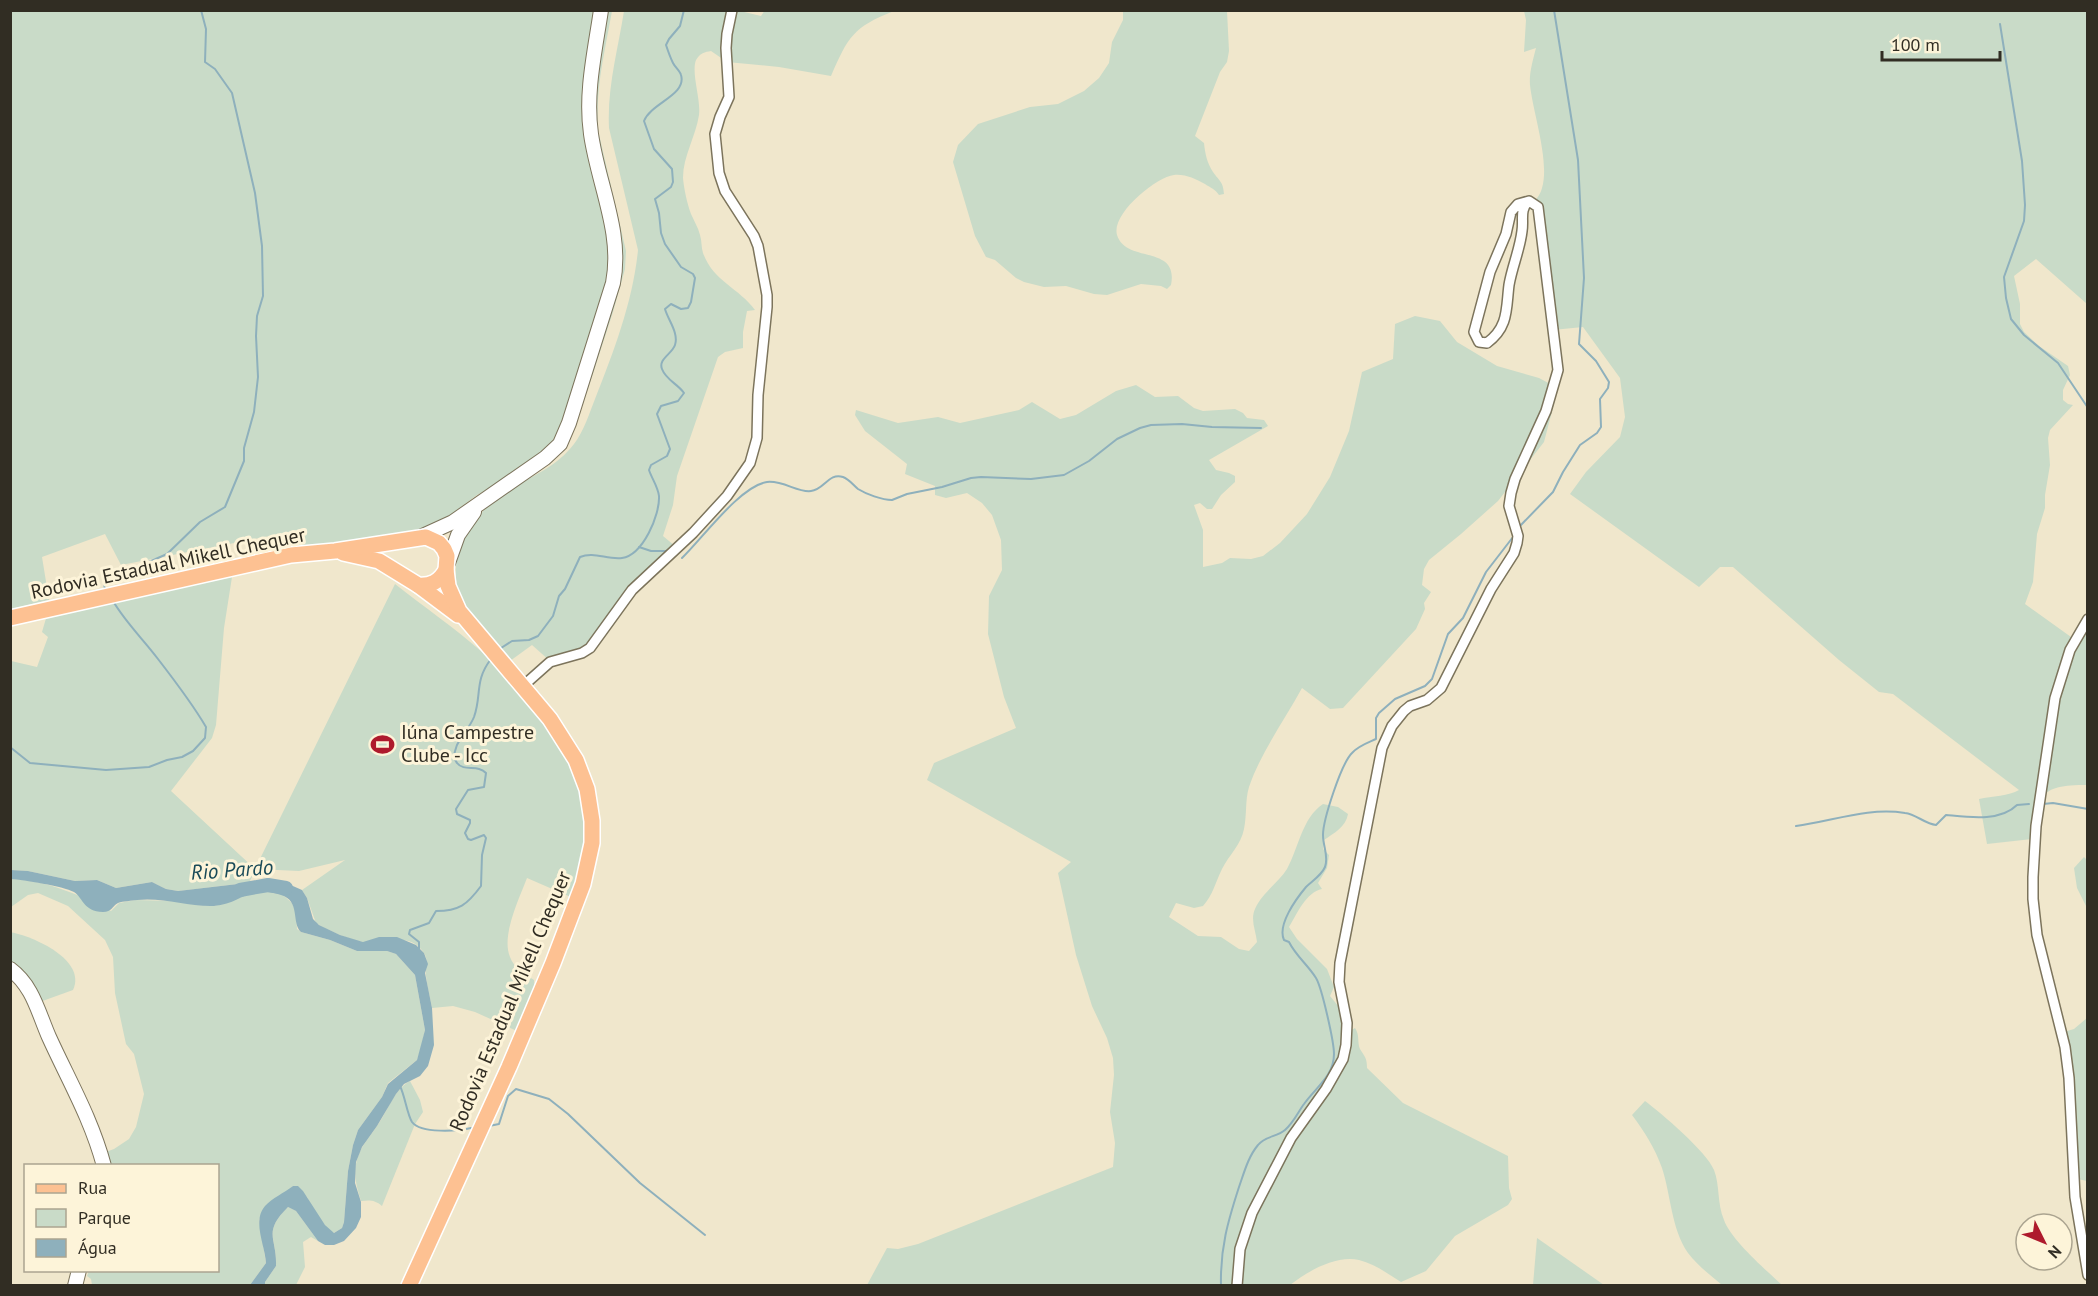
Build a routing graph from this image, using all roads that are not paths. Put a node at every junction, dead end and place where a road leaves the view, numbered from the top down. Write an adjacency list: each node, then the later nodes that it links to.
1 (601, 10): 4 (main road)
2 (732, 10): 12 (street)
3 (1529, 201): 3 (street); 17 (street)
4 (484, 502): 5 (main road); 7 (main road)
5 (415, 539): 6 (main road, Rodovia Estadual Mikell Chequer); 7 (main road); 8 (main road)
6 (334, 551): 8 (main road); 9 (main road, Rodovia Estadual Mikell Chequer)
7 (447, 567): 8 (main road); 11 (main road)
8 (411, 581): 11 (main road)
9 (10, 618)
10 (2088, 620): 15 (street)
11 (465, 621): 12 (main road, Rodovia Estadual Mikell Chequer)
12 (523, 686): 16 (main road, Rodovia Estadual Mikell Chequer)
13 (10, 969): 14 (main road)
14 (103, 1164)
15 (2088, 1275)
16 (409, 1286)
17 (1237, 1286)

